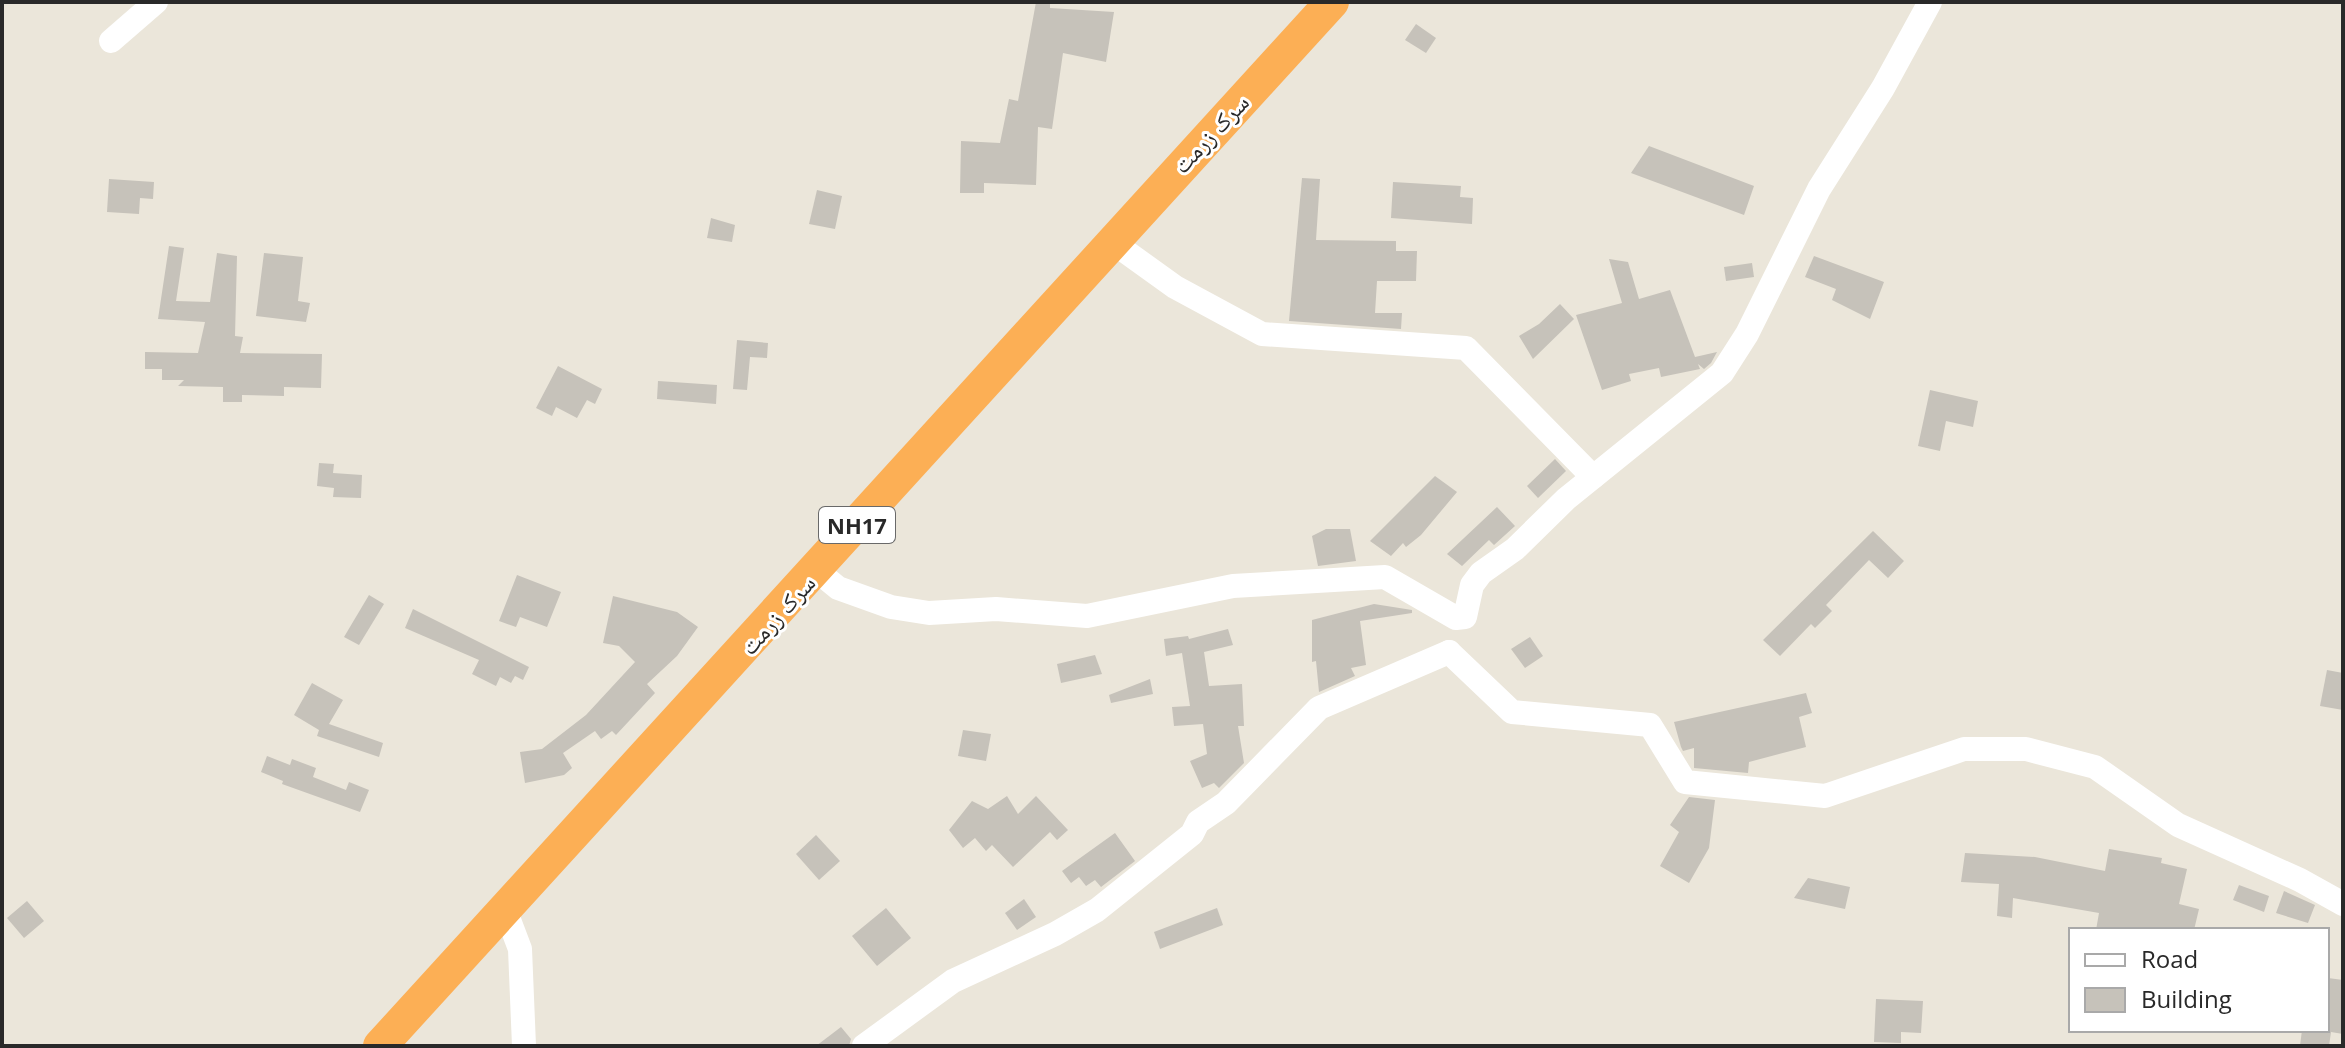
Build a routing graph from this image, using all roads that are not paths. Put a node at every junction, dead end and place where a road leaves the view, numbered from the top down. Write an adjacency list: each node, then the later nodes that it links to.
1 (156, 2): 4 (street)
2 (1332, 2): 5 (highway, سرک زرمت / NH17)
3 (1930, 2): 6 (street)
4 (111, 41)
5 (1111, 241): 6 (street); 7 (highway, سرک زرمت / NH17)
6 (1593, 477): 8 (street)
7 (816, 570): 8 (street); 11 (highway, سرک زرمت / NH17)
8 (1456, 618): 9 (street)
9 (1449, 652): 10 (street); 14 (street)
10 (2343, 904)
11 (506, 912): 12 (highway, سرک زرمت / NH17); 13 (street)
12 (380, 1046)
13 (524, 1046)
14 (864, 1046)

